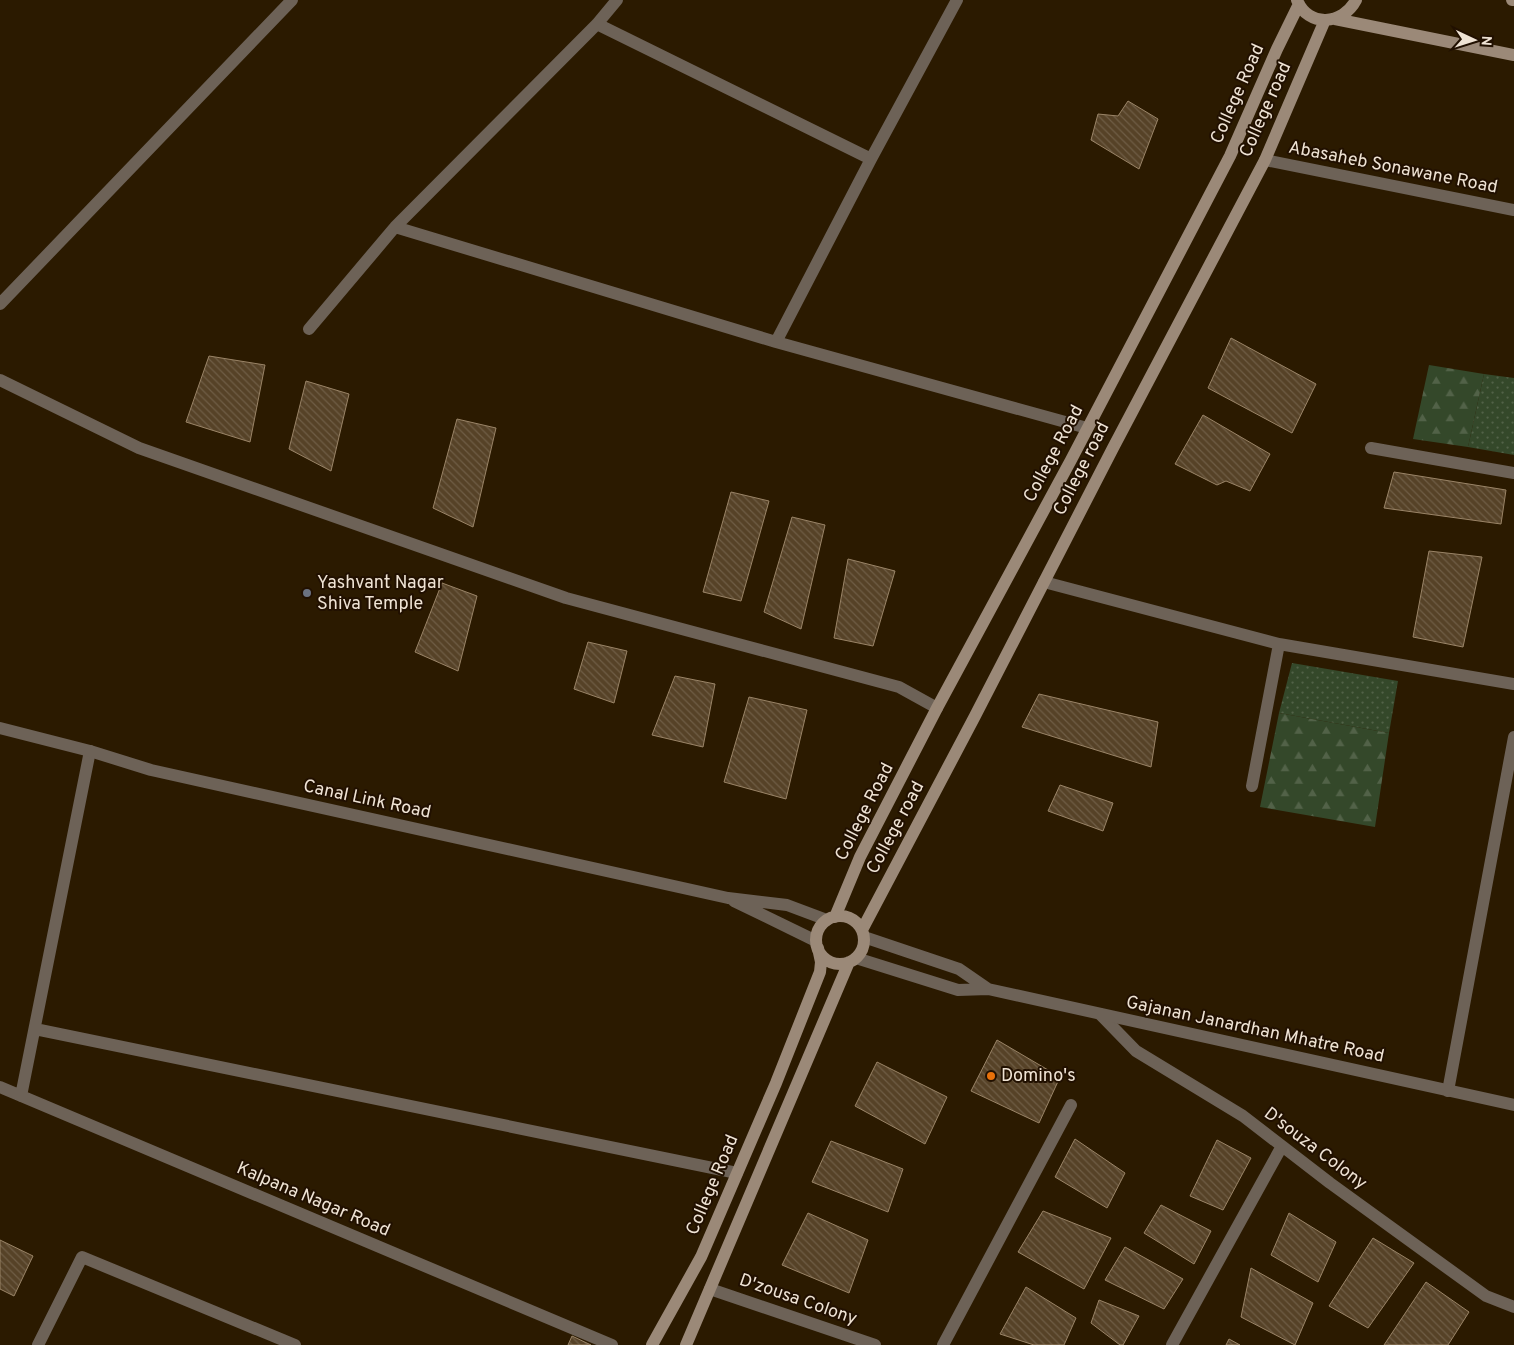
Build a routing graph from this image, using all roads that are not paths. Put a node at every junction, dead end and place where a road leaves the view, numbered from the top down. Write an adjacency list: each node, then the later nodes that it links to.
1 (292, 0): 13 (street)
2 (617, 0): 7 (street)
3 (956, 0): 9 (street)
4 (1356, 0): 6 (main road)
5 (1298, 2): 6 (main road); 17 (main road, College Road)
6 (1330, 19): 8 (main road); 10 (main road, College road)
7 (597, 24): 9 (street); 12 (street)
8 (1514, 55)
9 (871, 159): 15 (street)
10 (1265, 160): 11 (street, Abasaheb Sonawane Road); 20 (main road, College road)
11 (1514, 210)
12 (395, 227): 14 (street); 15 (street)
13 (0, 304)
14 (309, 328)
15 (776, 342): 17 (street)
16 (0, 380): 23 (street)
17 (1087, 428): 23 (main road, College Road)
18 (1371, 448): 19 (street)
19 (1514, 473)
20 (1044, 582): 21 (street); 30 (main road, College road)
21 (1280, 644): 22 (street); 27 (street)
22 (1514, 684)
23 (937, 708): 29 (main road, College Road)
24 (0, 728): 26 (street, Canal Link Road)
25 (1514, 736): 37 (street)
26 (90, 751): 28 (street, Canal Link Road); 35 (street)
27 (1252, 786)
28 (728, 898): 29 (street, Canal Link Road); 31 (street, Canal Link Road)
29 (831, 918): 30 (main road); 31 (main road)
30 (862, 934): 32 (main road); 33 (street, Gajanan Janardhan Mhatre Road)
31 (817, 945): 32 (main road); 42 (main road, College Road)
32 (852, 960): 33 (street, Gajanan Janardhan Mhatre Road); 43 (main road)
33 (988, 989): 34 (street, Gajanan Janardhan Mhatre Road)
34 (1100, 1014): 37 (street, Gajanan Janardhan Mhatre Road); 41 (street, D'souza Colony)
35 (35, 1029): 38 (street); 42 (street)
36 (0, 1087): 38 (street, Kalpana Nagar Road)
37 (1448, 1091): 40 (street, Gajanan Janardhan Mhatre Road)
38 (21, 1096): 47 (street, Kalpana Nagar Road)
39 (1071, 1105): 51 (street)
40 (1514, 1106)
41 (1282, 1146): 44 (street, D'souza Colony); 52 (street)
42 (737, 1173): 48 (main road, College Road)
43 (710, 1289): 49 (main road); 50 (street, D'zousa Colony)
44 (1514, 1307)
45 (38, 1345): 46 (street)
46 (295, 1345)
47 (612, 1345)
48 (652, 1345)
49 (686, 1345)
50 (875, 1345)
51 (943, 1345)
52 (1172, 1345)

